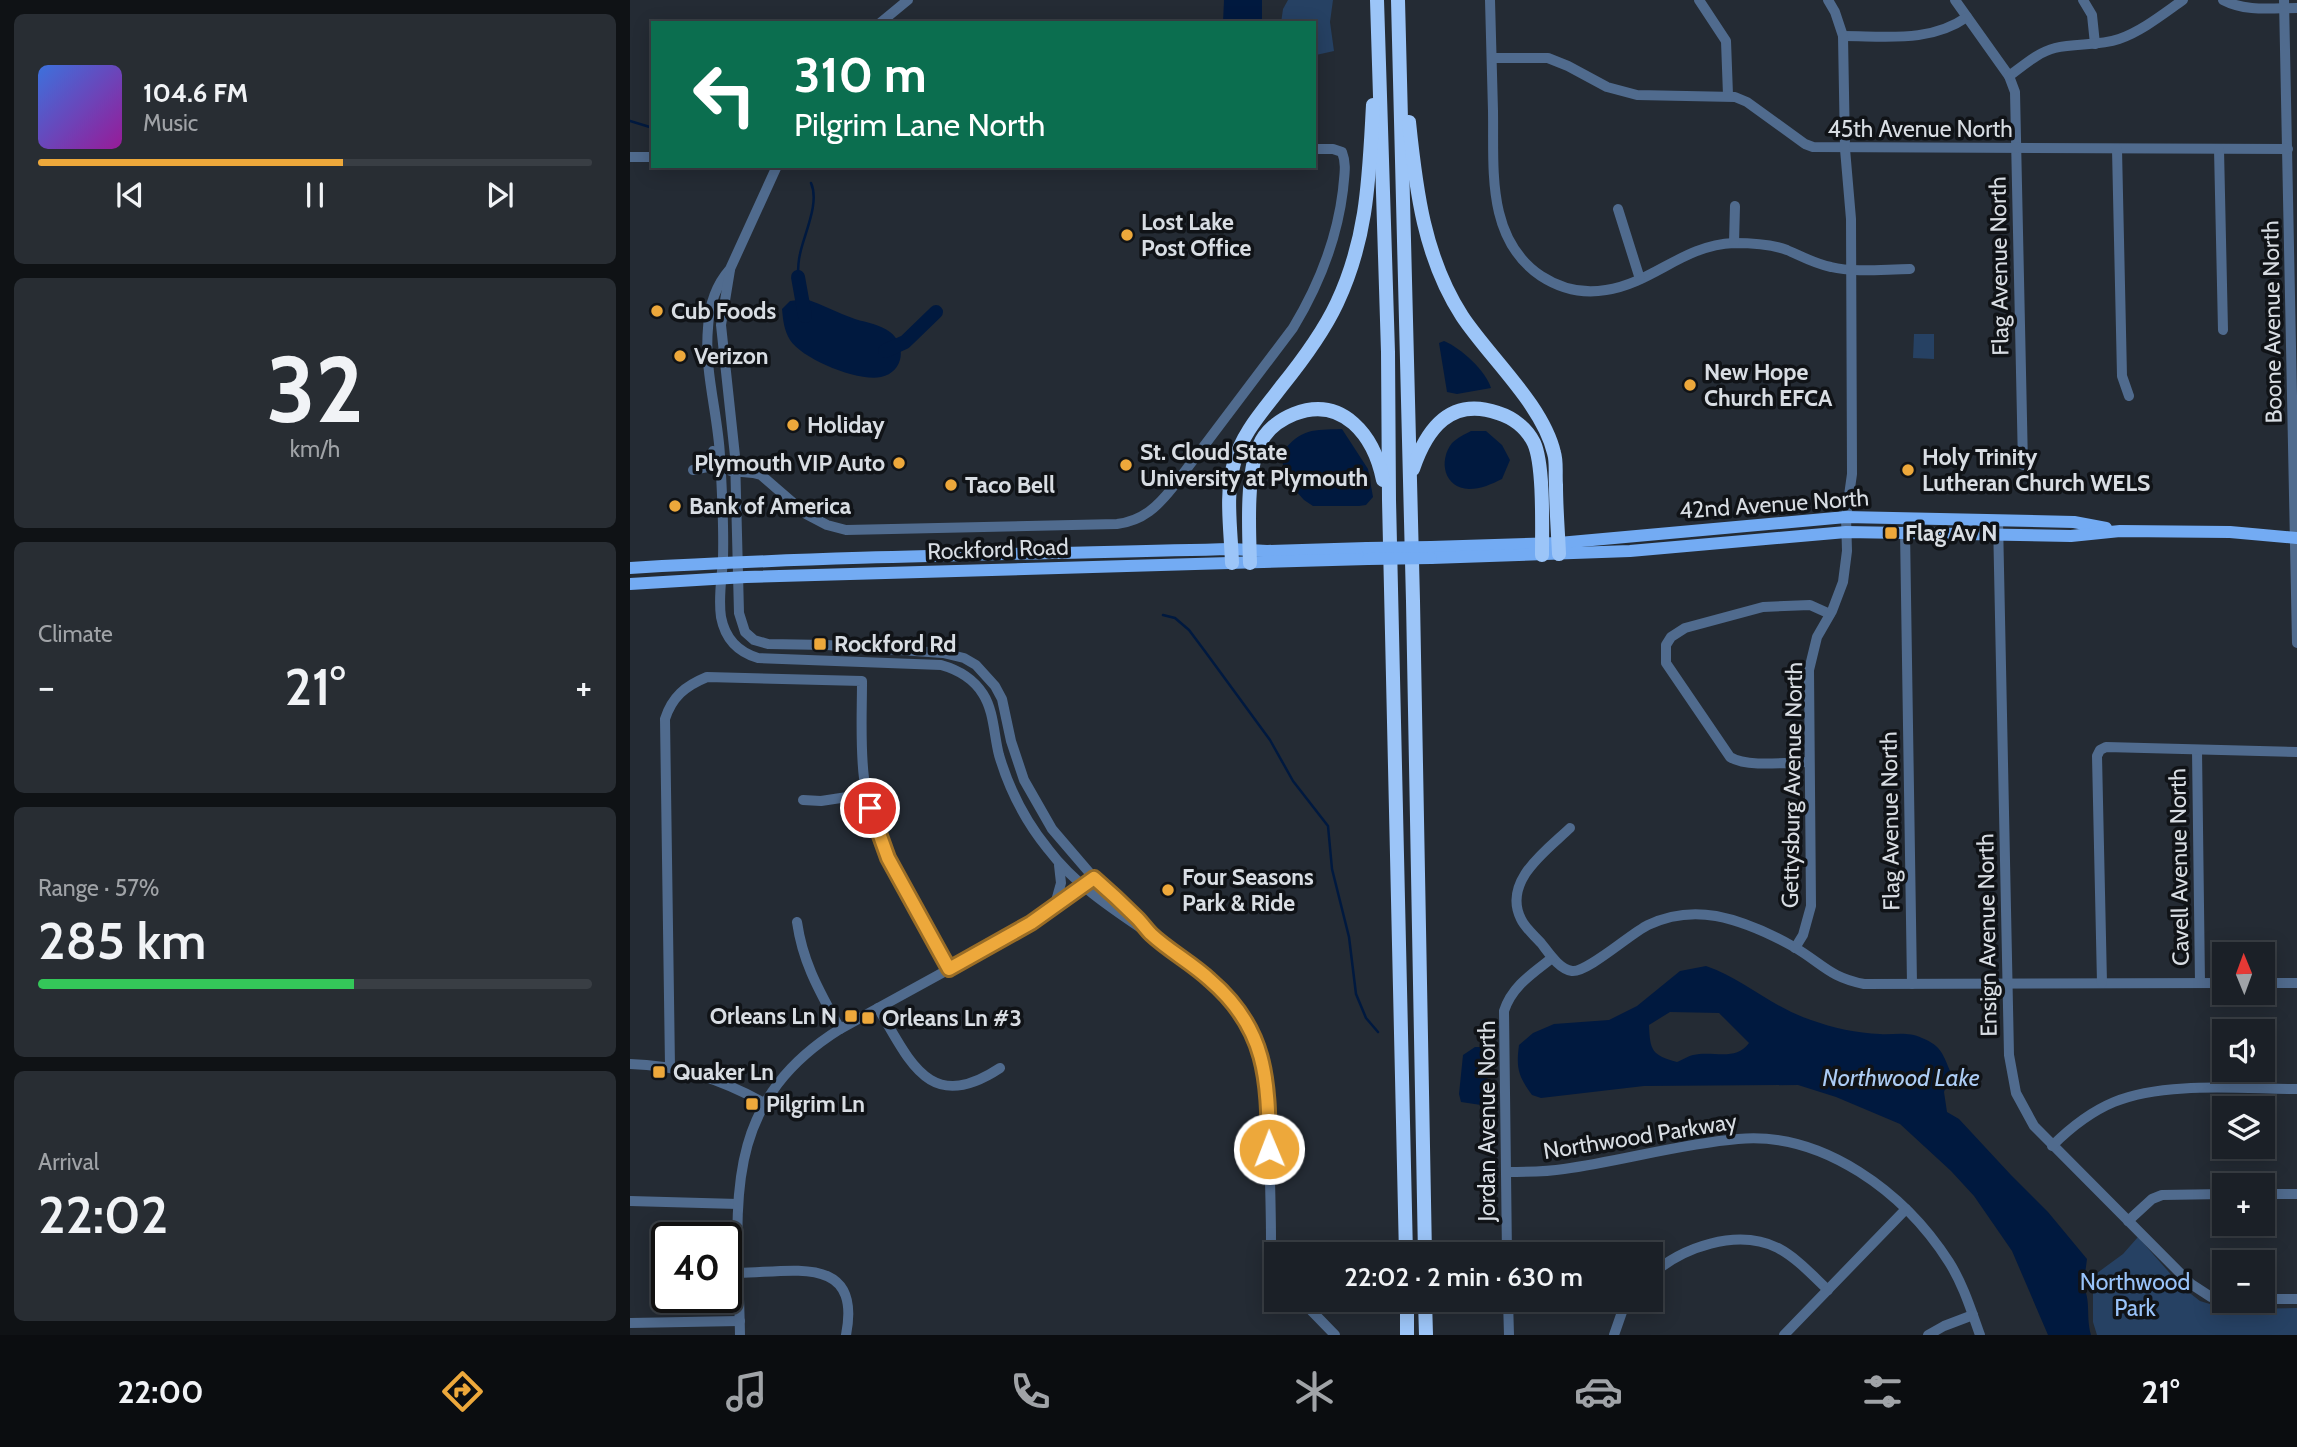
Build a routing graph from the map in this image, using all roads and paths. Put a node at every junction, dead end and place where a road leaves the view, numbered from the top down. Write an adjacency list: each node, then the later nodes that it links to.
1 (908, 0): 15 (street)
2 (1377, 0): 14 (highway)
3 (1398, 0): 18 (highway)
4 (1490, 0): 19 (street)
5 (1699, 0): 21 (street)
6 (1828, 0): 16 (street, Gettysburg Avenue North)
7 (1955, 0): 13 (street, Flag Avenue North)
8 (2083, 0): 17 (street)
9 (2183, 0): 17 (street)
10 (2223, 0): 11 (street)
11 (2284, 4): 12 (street); 27 (street, Boone Avenue North)
12 (2297, 8)
13 (1967, 17): 16 (street); 20 (street, Flag Avenue North)
14 (1377, 20): 46 (highway); 57 (highway)
15 (882, 21)
16 (1843, 36): 23 (street, Gettysburg Avenue North)
17 (2095, 44): 20 (street)
18 (1399, 45): 44 (highway); 54 (highway)
19 (1492, 58): 21 (street, 45th Avenue North); 37 (street)
20 (2009, 76): 24 (street, Flag Avenue North)
21 (1728, 95): 23 (street, 45th Avenue North)
22 (1316, 149): 43 (street)
23 (1845, 149): 24 (street, 45th Avenue North); 35 (street, Gettysburg Avenue North)
24 (2016, 149): 25 (street, 45th Avenue North); 41 (street, Flag Avenue North)
25 (2117, 149): 26 (street, 45th Avenue North); 39 (street)
26 (2219, 149): 27 (street, 45th Avenue North); 38 (street)
27 (2288, 149): 53 (street, Boone Avenue North)
28 (630, 157): 29 (street)
29 (651, 157)
30 (776, 168): 34 (street)
31 (1735, 206): 33 (street)
32 (1618, 209): 37 (street)
33 (1734, 243): 35 (street); 37 (street)
34 (730, 269): 40 (street); 43 (street)
35 (1852, 269): 36 (street); 47 (street, Gettysburg Avenue North)
36 (1910, 269)
37 (1640, 279)
38 (2223, 330)
39 (2129, 396)
40 (717, 416): 42 (street); 45 (street)
41 (2024, 465)
42 (721, 471): 43 (street); 45 (street)
43 (736, 471): 59 (street)
44 (1410, 480): 55 (highway); 108 (highway)
45 (721, 485): 60 (street)
46 (1389, 500): 58 (highway); 107 (highway)
47 (1846, 517): 48 (main road, 42nd Avenue North); 51 (street, Gettysburg Avenue North); 54 (main road, 42nd Avenue North)
48 (1998, 520): 50 (main road, 42nd Avenue North); 52 (street, Ensign Avenue North)
49 (1905, 531): 51 (main road, 42nd Avenue North); 52 (main road, 42nd Avenue North); 88 (street, Flag Avenue North)
50 (2120, 531): 52 (main road, 42nd Avenue North); 53 (main road, 42nd Avenue North)
51 (1846, 532): 54 (main road, 42nd Avenue North); 65 (street, Gettysburg Avenue North)
52 (1999, 534): 82 (street, Ensign Avenue North)
53 (2296, 538): 66 (street, Boone Avenue North)
54 (1559, 548): 55 (main road, 42nd Avenue North)
55 (1542, 549): 56 (main road, 42nd Avenue North, bridge)
56 (1368, 554): 58 (main road, Rockford Road)
57 (1232, 556): 58 (main road, Rockford Road); 59 (main road, Rockford Road); 62 (main road, Rockford Road)
58 (1250, 556)
59 (738, 561): 60 (main road, Rockford Road); 62 (street)
60 (723, 562): 61 (main road, Rockford Road); 63 (street)
61 (630, 568)
62 (737, 578): 63 (main road, Rockford Road); 74 (street)
63 (721, 579): 64 (main road, Rockford Road); 73 (street)
64 (630, 584)
65 (1830, 614): 69 (street, Gettysburg Avenue North); 69 (street)
66 (2297, 643)
67 (2197, 750): 68 (street); 83 (street); 84 (street, Cavell Avenue North)
68 (2297, 752)
69 (1809, 762): 79 (street, Gettysburg Avenue North)
70 (867, 794): 71 (street); 81 (street); 92 (street)
71 (803, 800)
72 (1570, 828): 80 (street)
73 (1058, 862): 75 (street); 76 (street)
74 (1094, 878): 75 (street); 78 (street)
75 (1082, 887): 76 (street); 78 (street)
76 (1054, 908): 81 (street)
77 (797, 922): 90 (street)
78 (1150, 934): 106 (street)
79 (1795, 948): 80 (street); 88 (street)
80 (1552, 958): 97 (street, Jordan Avenue North)
81 (949, 969): 89 (street)
82 (2008, 983): 83 (street); 88 (street); 96 (street, Ensign Avenue North)
83 (2102, 983): 84 (street)
84 (2200, 983): 85 (street)
85 (2212, 983)
86 (2275, 983): 87 (street)
87 (2297, 983)
88 (1912, 984)
89 (878, 1008): 90 (street); 93 (street)
90 (839, 1029): 95 (street)
91 (630, 1064): 92 (street)
92 (670, 1067): 95 (street)
93 (1000, 1068)
94 (2297, 1089): 96 (street)
95 (764, 1103): 102 (street)
96 (2052, 1146): 104 (street, Ensign Avenue North)
97 (1506, 1172): 103 (street, Northwood Parkway); 109 (street, Jordan Avenue North)
98 (2212, 1194): 104 (street)
99 (2275, 1194): 100 (street)
100 (2297, 1194)
101 (630, 1202): 102 (street)
102 (738, 1204): 105 (street)
103 (1906, 1209): 112 (street); 122 (street, Northwood Parkway)
104 (2128, 1221): 113 (street, Ensign Avenue North)
105 (738, 1222)
106 (1271, 1242)
107 (1406, 1242)
108 (1425, 1242)
109 (1507, 1242)
110 (1663, 1266): 112 (street)
111 (742, 1273): 126 (street)
112 (1828, 1290): 132 (street)
113 (2212, 1297)
114 (2275, 1299): 115 (street)
115 (2297, 1299)
116 (1313, 1312): 127 (street)
117 (1407, 1312): 128 (highway)
118 (1425, 1312): 129 (highway)
119 (1508, 1312): 130 (street)
120 (1622, 1312): 131 (street)
121 (740, 1313): 123 (street)
122 (1973, 1315): 133 (street); 134 (street, Northwood Parkway)
123 (740, 1321): 124 (street); 125 (street)
124 (630, 1323)
125 (740, 1335)
126 (846, 1335)
127 (1335, 1335)
128 (1407, 1335)
129 (1426, 1335)
130 (1509, 1335)
131 (1614, 1335)
132 (1784, 1335)
133 (1928, 1335)
134 (1980, 1335)

